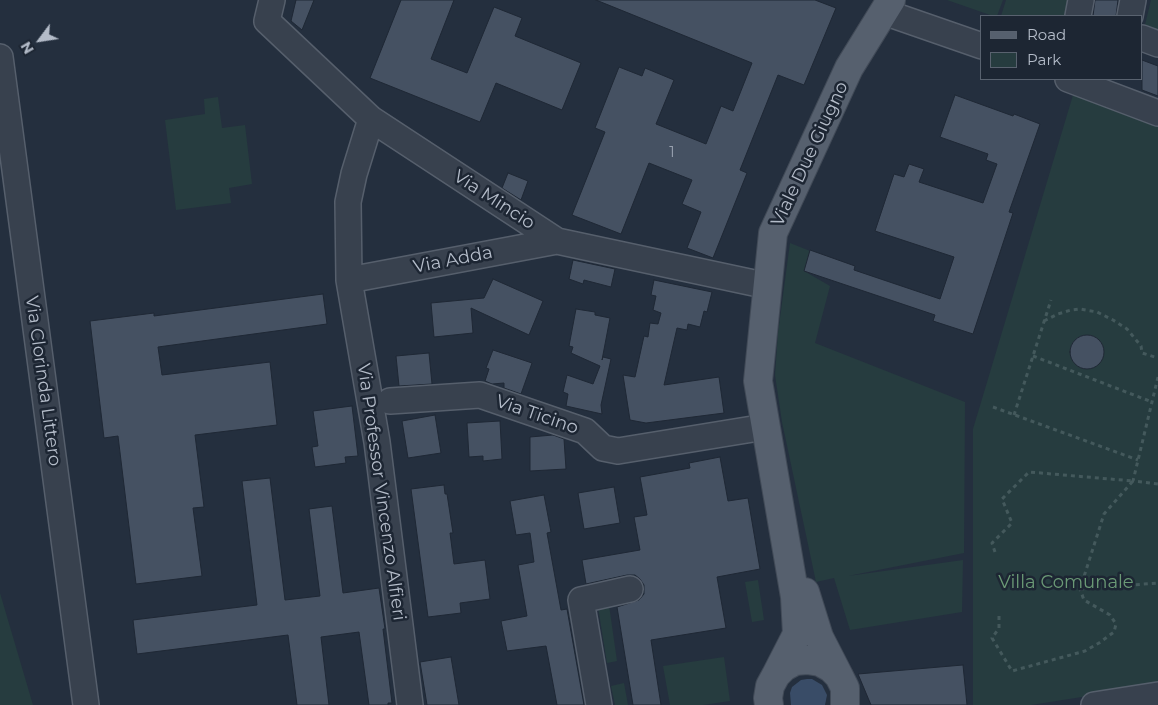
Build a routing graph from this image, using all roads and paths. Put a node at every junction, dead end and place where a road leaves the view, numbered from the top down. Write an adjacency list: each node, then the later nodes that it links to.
1 (1081, 0): 5 (street)
2 (1133, 0): 6 (street)
3 (887, 6): 9 (street); 17 (main road, Viale Due Giugno)
4 (270, 10): 14 (street, Via Mincio)
5 (1078, 15)
6 (1130, 15)
7 (1143, 38): 8 (street)
8 (1158, 44)
9 (980, 45)
10 (0, 56): 40 (street, Via Clorinda Littero)
11 (1074, 80): 12 (street)
12 (1110, 86): 13 (street)
13 (1158, 113)
14 (371, 119): 15 (street, Via Mincio); 16 (street, Via Professor Vincenzo Alfieri)
15 (556, 241): 16 (street, Via Adda); 17 (street, Via Mincio)
16 (348, 280): 41 (street, Via Professor Vincenzo Alfieri)
17 (768, 286): 27 (main road, Viale Due Giugno)
18 (1051, 300): 19 (path)
19 (1044, 321): 20 (path); 21 (path)
20 (1033, 356): 24 (path); 26 (path)
21 (1158, 358)
22 (1158, 377): 24 (path)
23 (390, 401): 27 (street, Via Ticino)
24 (1152, 402): 28 (path)
25 (994, 407): 26 (path)
26 (1014, 415): 28 (path)
27 (766, 427): 31 (main road, Viale Due Giugno)
28 (1138, 460): 29 (path)
29 (1133, 482): 30 (path); 32 (path); 35 (path)
30 (1158, 484)
31 (782, 527): 37 (main road, Viale Due Giugno); 39 (main road, Viale Due Giugno)
32 (996, 552)
33 (1158, 583): 35 (path)
34 (630, 589): 42 (street)
35 (1080, 589): 36 (path)
36 (998, 616)
37 (839, 676): 39 (main road, Viale Due Giugno); 43 (main road, Viale Due Giugno)
38 (1158, 695): 44 (street)
39 (769, 696)
40 (86, 705)
41 (410, 705)
42 (599, 705)
43 (846, 705)
44 (1094, 705)

